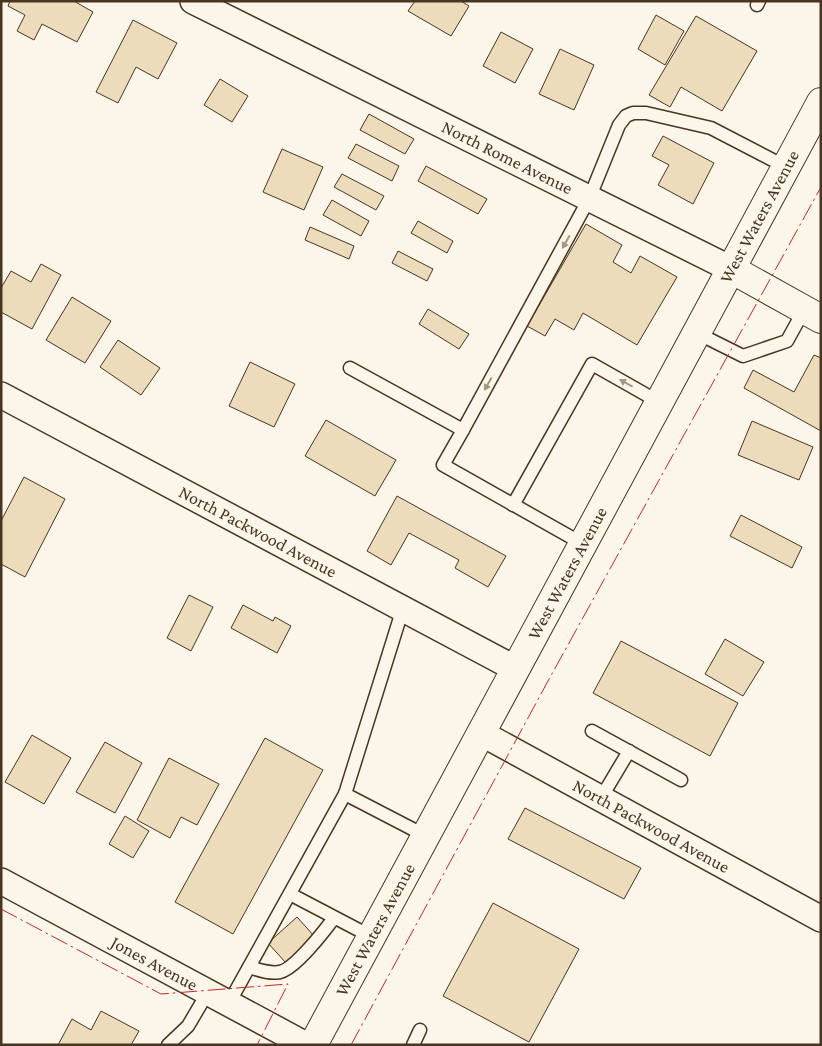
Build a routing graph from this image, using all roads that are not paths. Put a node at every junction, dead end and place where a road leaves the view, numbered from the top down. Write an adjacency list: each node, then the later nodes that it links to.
1 (193, 1): 4 (street, North Rome Avenue)
2 (821, 102): 3 (main road, West Waters Avenue)
3 (786, 167): 4 (lane); 5 (main road, West Waters Avenue)
4 (589, 199): 5 (street, North Rome Avenue); 11 (lane, one-way to 11)
5 (731, 269): 6 (main road, North Rome Avenue); 7 (main road, West Waters Avenue)
6 (812, 314): 7 (lane)
7 (697, 333): 10 (main road, West Waters Avenue)
8 (350, 368): 11 (lane)
9 (1, 395): 14 (street, North Packwood Avenue)
10 (659, 402): 12 (lane, one-way to 12); 13 (main road, West Waters Avenue)
11 (463, 430): 12 (lane)
12 (514, 504): 13 (lane)
13 (582, 544): 15 (main road, West Waters Avenue)
14 (404, 608): 15 (street, North Packwood Avenue); 20 (lane)
15 (516, 669): 17 (main road, West Waters Avenue)
16 (592, 731): 18 (lane)
17 (481, 733): 21 (street, North Packwood Avenue); 22 (main road, West Waters Avenue)
18 (629, 751): 19 (lane); 21 (lane)
19 (681, 780)
20 (345, 794): 22 (lane); 24 (lane)
21 (601, 798): 26 (street, North Packwood Avenue)
22 (426, 836): 27 (main road, West Waters Avenue)
23 (1, 881): 29 (street, Jones Avenue)
24 (290, 894): 25 (lane); 28 (lane)
25 (334, 918): 27 (lane); 28 (lane)
26 (821, 919)
27 (372, 937): 33 (main road, West Waters Avenue)
28 (250, 967): 29 (lane)
29 (218, 998): 31 (lane); 32 (street, Jones Avenue)
30 (420, 1030): 34 (lane)
31 (168, 1045)
32 (306, 1045)
33 (314, 1045)
34 (413, 1045)

